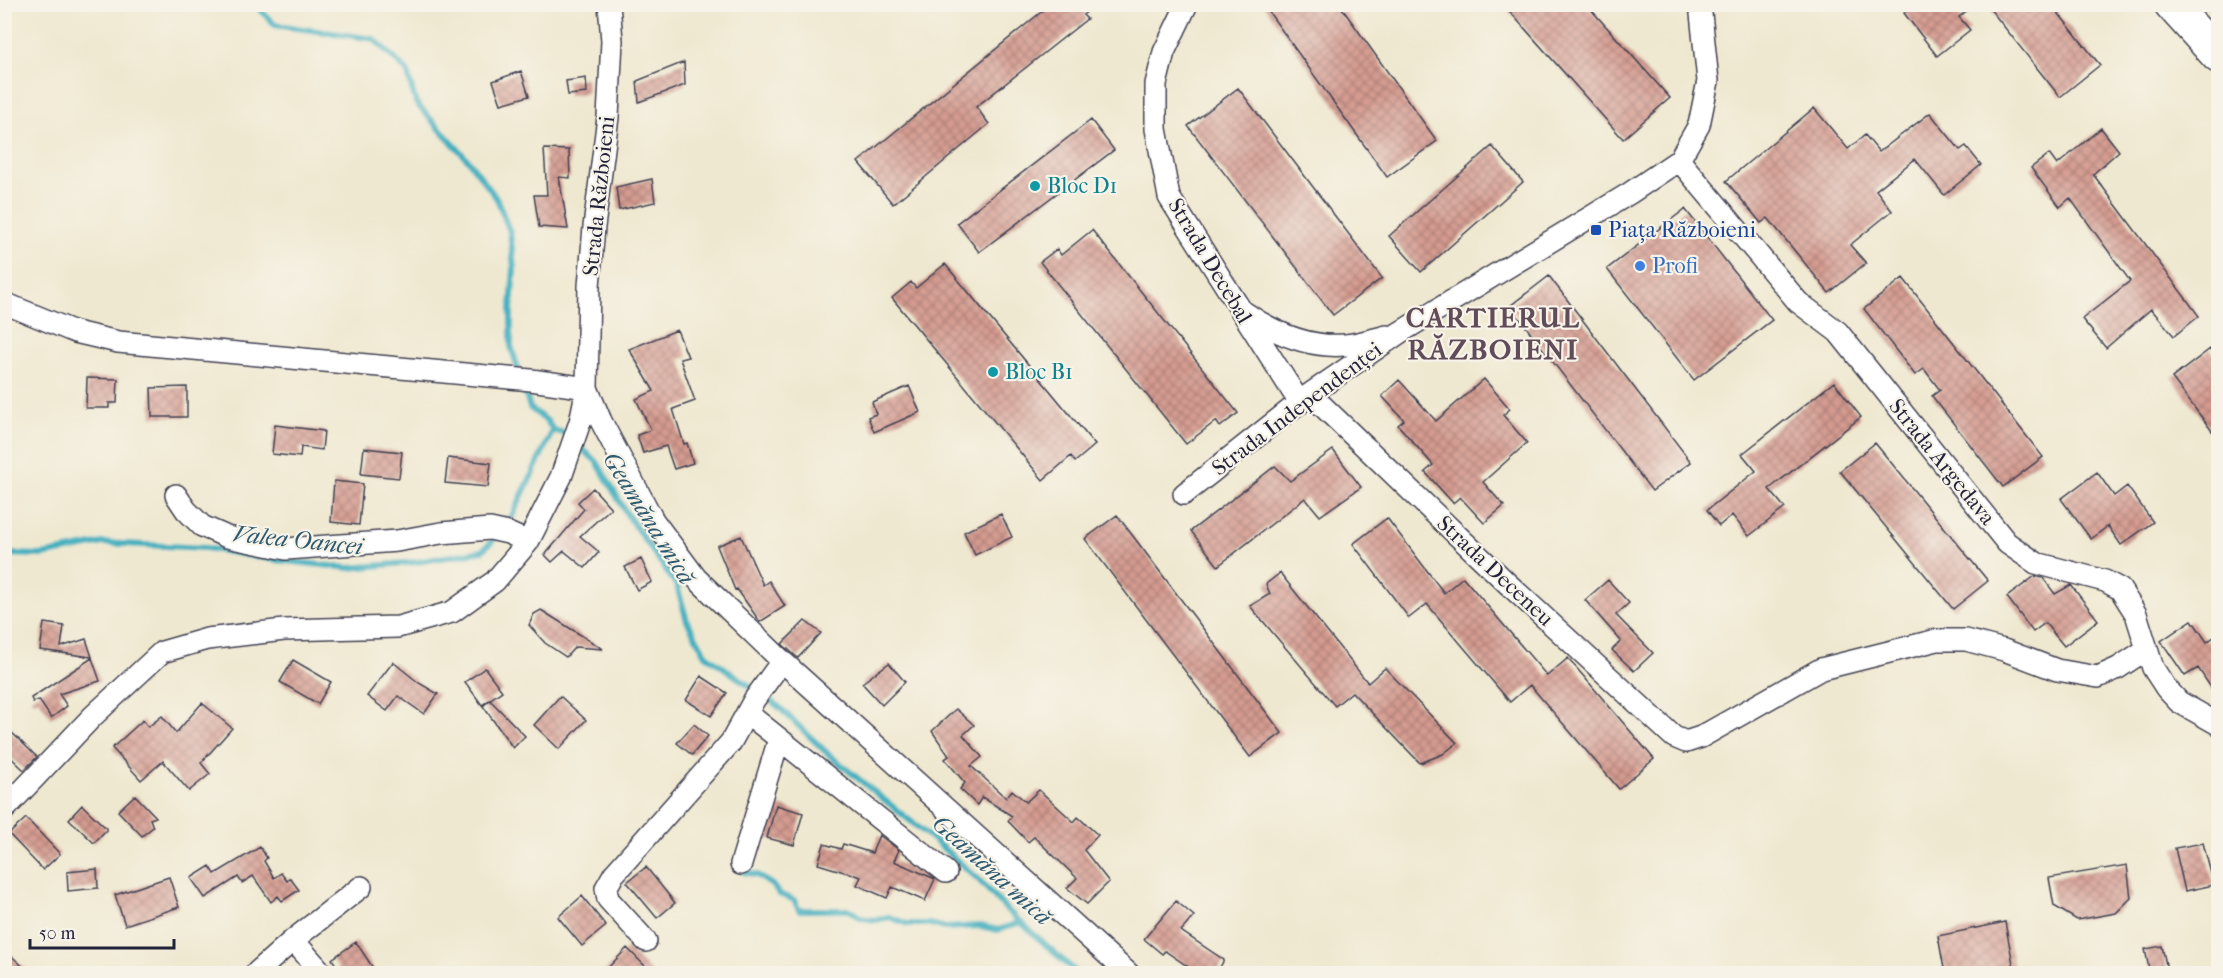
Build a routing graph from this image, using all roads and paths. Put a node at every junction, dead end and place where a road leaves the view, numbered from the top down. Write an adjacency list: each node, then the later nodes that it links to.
1 (609, 4): 10 (street, Strada Războieni)
2 (1187, 4): 8 (street, Strada Decebal)
3 (1700, 4): 6 (street, Strada Independenței)
4 (2171, 4): 5 (main road)
5 (2218, 56)
6 (1679, 160): 9 (street, Strada Independenței); 15 (street, Strada Argedava)
7 (4, 303): 10 (street)
8 (1238, 308): 9 (street); 11 (street, Strada Decebal)
9 (1399, 333): 11 (street, Strada Independenței)
10 (587, 388): 14 (street); 16 (street)
11 (1305, 399): 12 (street, Strada Independenței); 15 (street, Strada Deceneu)
12 (1184, 494)
13 (176, 495): 14 (street)
14 (528, 542): 20 (street)
15 (2147, 649): 18 (street, Strada Argedava)
16 (777, 668): 17 (street); 28 (street)
17 (750, 707): 19 (street); 25 (street)
18 (2218, 724)
19 (779, 739): 21 (street); 22 (street)
20 (4, 810)
21 (741, 864)
22 (946, 872)
23 (361, 887): 24 (street)
24 (293, 940): 26 (street); 27 (street)
25 (646, 940)
26 (255, 974)
27 (323, 974)
28 (1129, 974)

